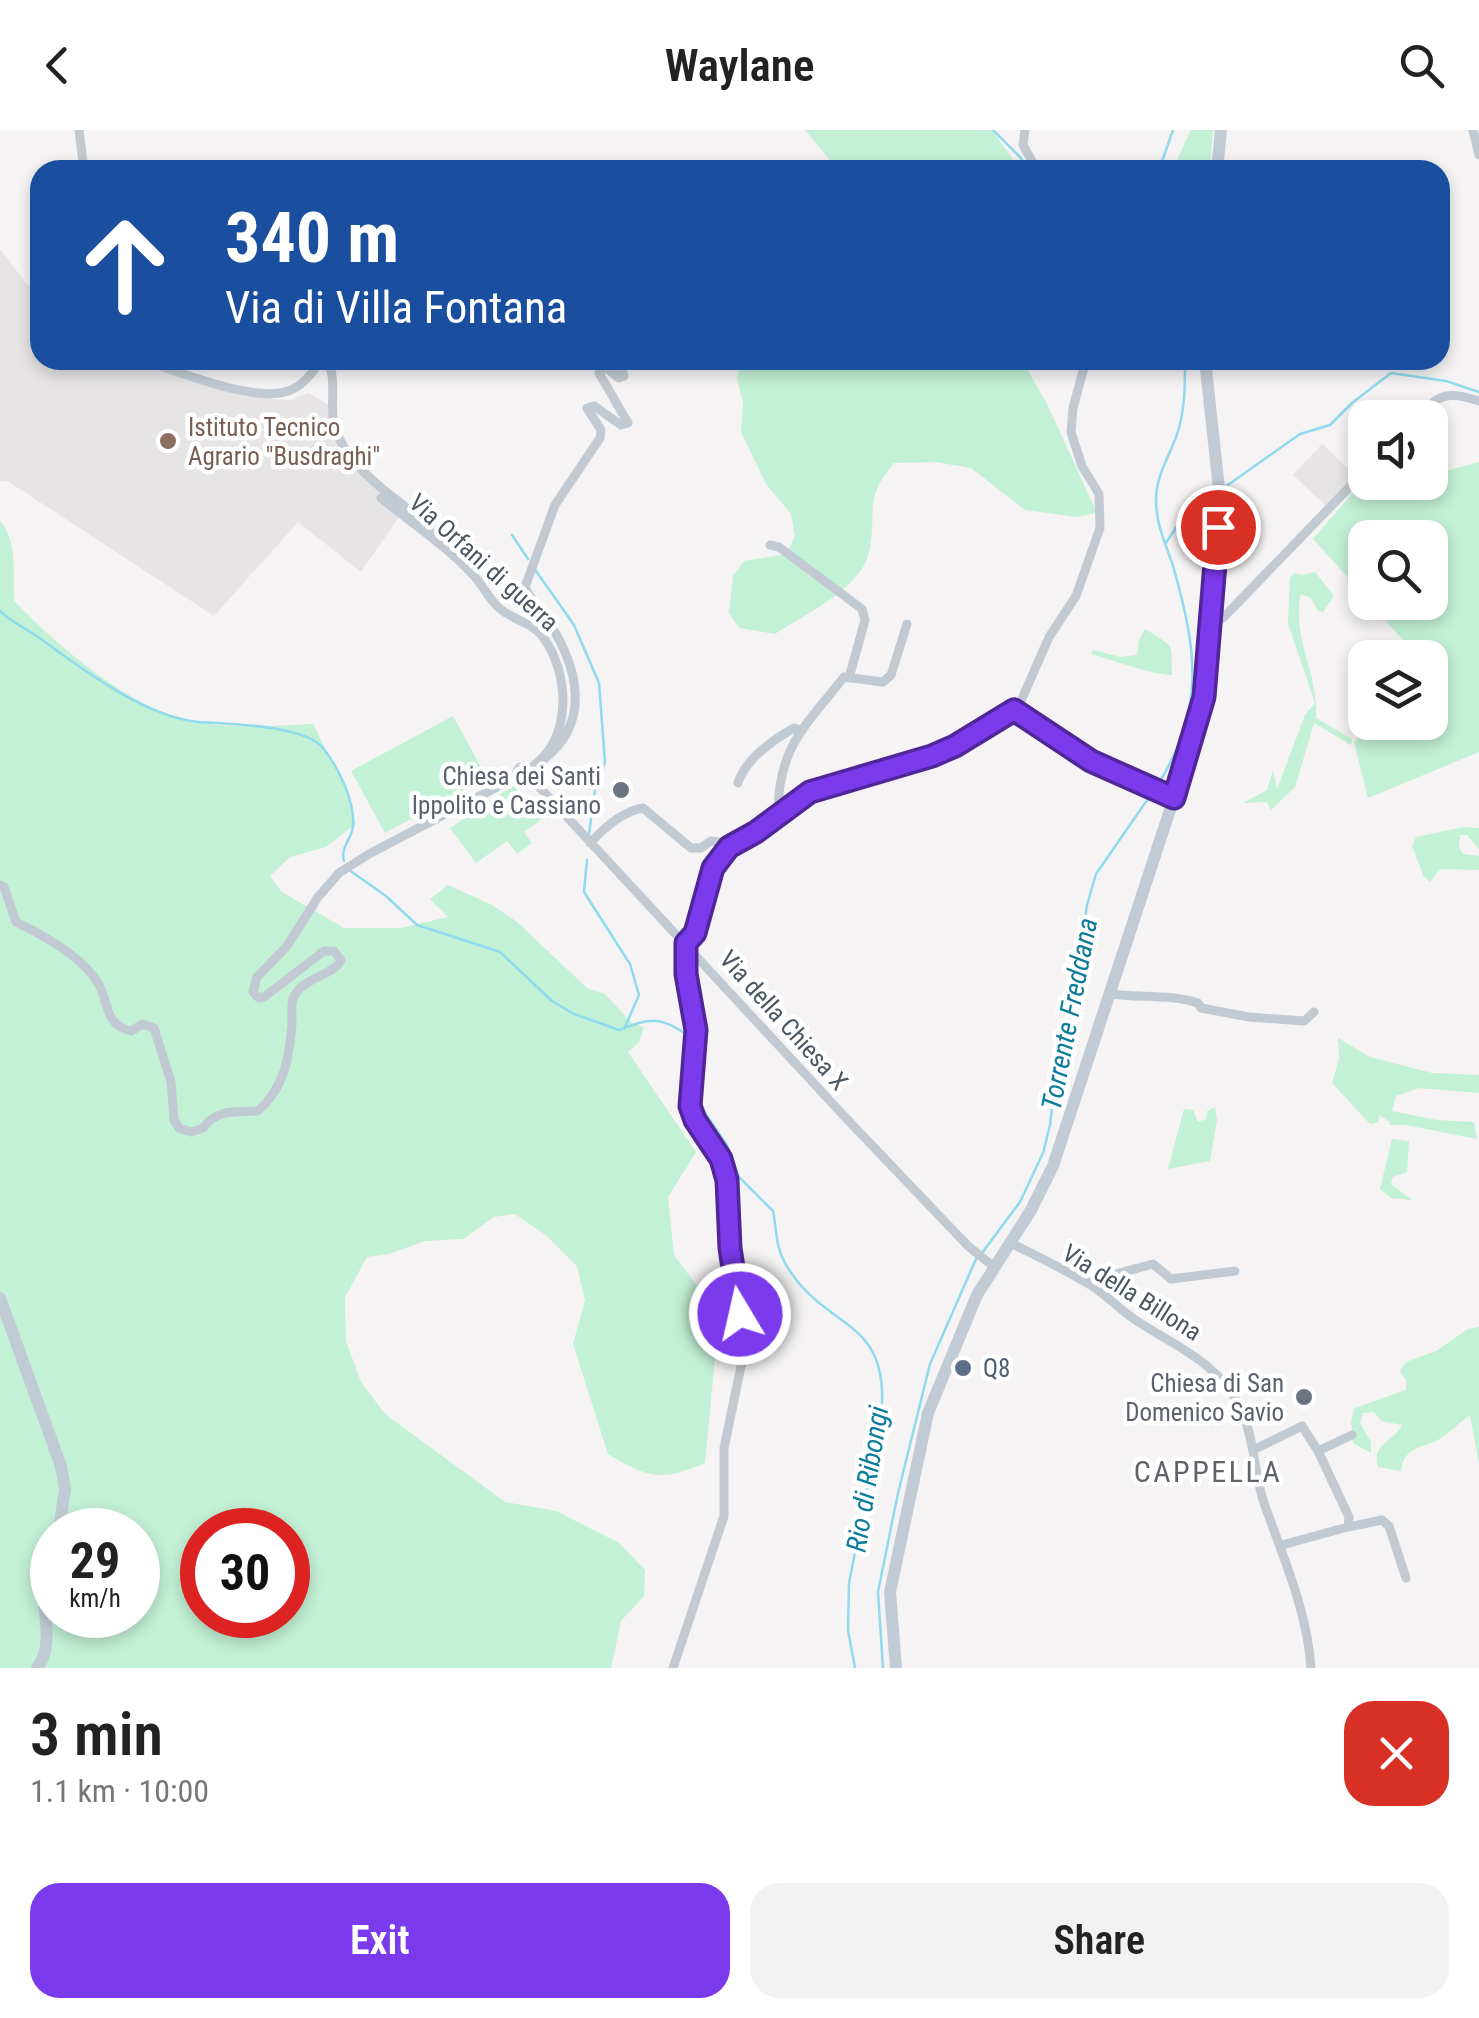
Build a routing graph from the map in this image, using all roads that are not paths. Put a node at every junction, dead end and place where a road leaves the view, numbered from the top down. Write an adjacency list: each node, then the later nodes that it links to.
1 (79, 130): 6 (street)
2 (1024, 130): 7 (street)
3 (1221, 130): 8 (main road)
4 (1473, 130): 5 (street)
5 (1479, 155)
6 (83, 160)
7 (1031, 160)
8 (1219, 160)
9 (178, 370): 10 (street)
10 (314, 370)
11 (332, 370): 20 (street)
12 (598, 370): 26 (street)
13 (1083, 370): 24 (street)
14 (1206, 370): 22 (main road)
15 (1435, 400): 16 (street)
16 (1479, 401)
17 (1348, 489): 22 (street)
18 (382, 498): 20 (street, Via Orfani di guerra)
19 (770, 545): 23 (street)
20 (474, 575): 26 (street, Via Orfani di guerra)
21 (907, 624): 23 (street)
22 (1211, 626): 28 (main road)
23 (849, 678): 25 (street)
24 (1014, 710): 28 (street); 29 (street)
25 (802, 731): 27 (street); 29 (street)
26 (533, 769): 30 (street, Via della Chiesa X); 32 (street)
27 (738, 783)
28 (1174, 798): 34 (main road)
29 (778, 815): 31 (street)
30 (590, 843): 31 (street); 33 (street, Via della Chiesa X)
31 (729, 847): 33 (street)
32 (0, 885)
33 (686, 943): 37 (street, Via della Chiesa X); 50 (street)
34 (1111, 994): 35 (street); 36 (main road)
35 (1314, 1012)
36 (1011, 1243): 37 (main road); 39 (street, Via della Billona)
37 (990, 1265): 51 (main road)
38 (1234, 1271): 39 (street)
39 (1086, 1282): 42 (street, Via della Billona)
40 (0, 1298): 44 (main road)
41 (1352, 1435): 43 (street)
42 (1253, 1450): 43 (street); 46 (street, Via della Billona)
43 (1318, 1451): 45 (street)
44 (62, 1508)
45 (1348, 1527): 46 (street); 47 (street)
46 (1282, 1545): 52 (street, Via della Billona)
47 (1406, 1578)
48 (46, 1638): 49 (main road)
49 (37, 1668)
50 (673, 1668)
51 (896, 1668)
52 (1311, 1668)

